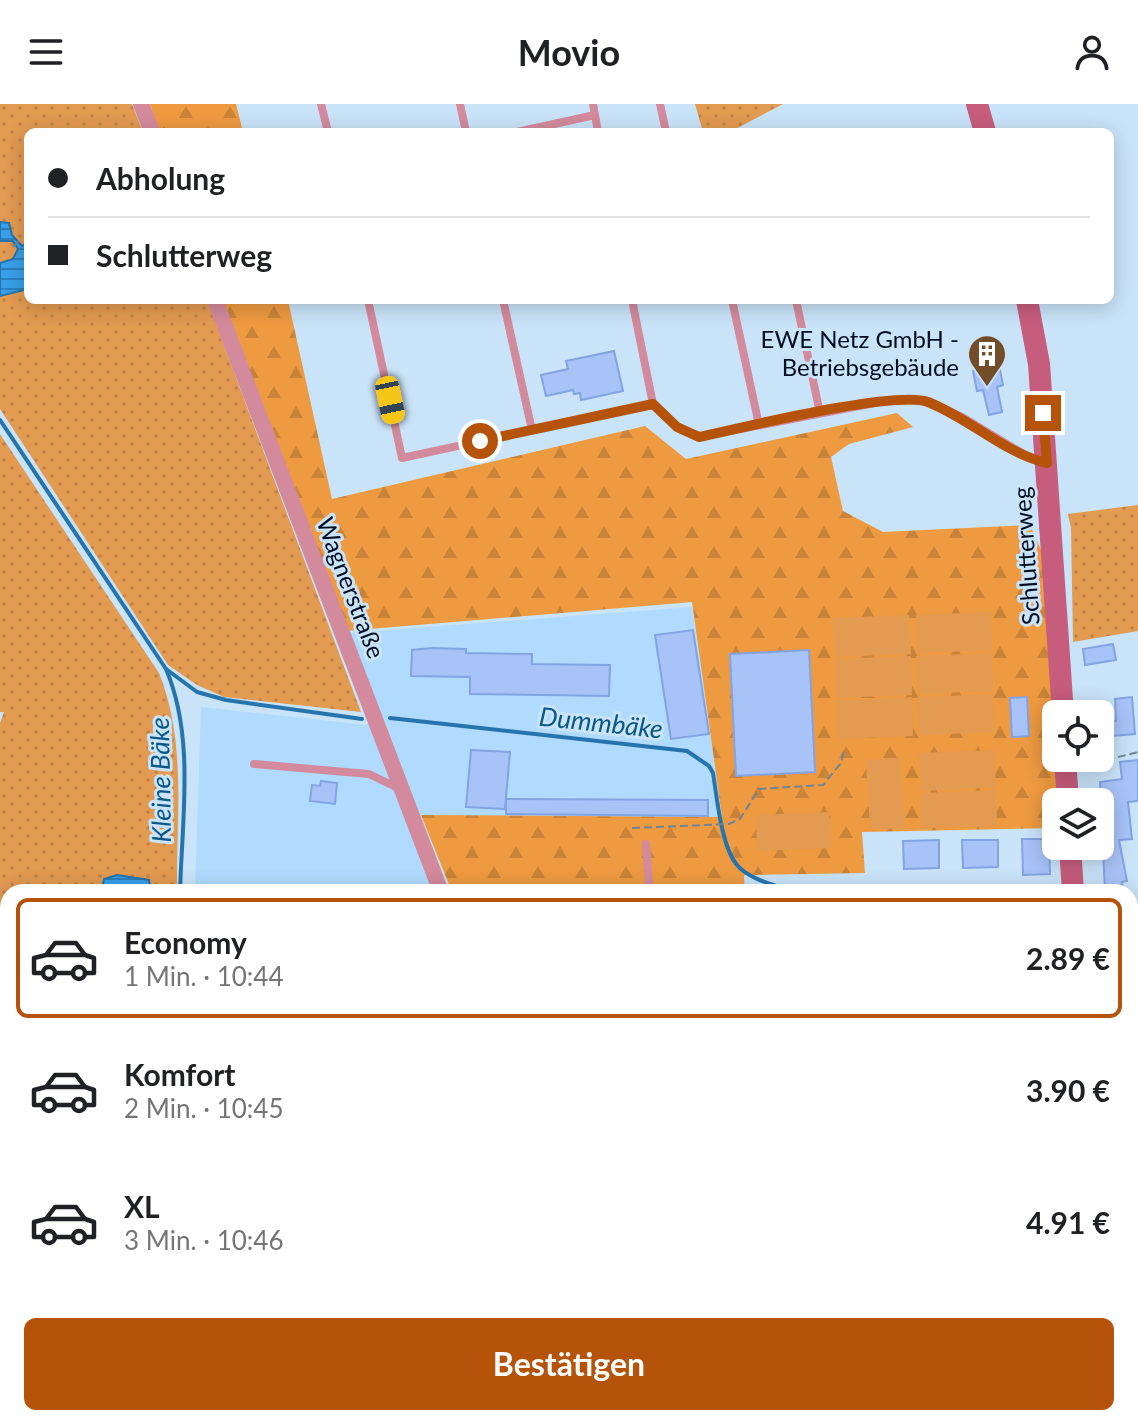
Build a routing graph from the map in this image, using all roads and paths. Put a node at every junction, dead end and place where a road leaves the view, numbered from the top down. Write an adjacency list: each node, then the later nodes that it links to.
1 (141, 104): 8 (street)
2 (321, 104): 9 (lane)
3 (460, 104): 10 (lane)
4 (593, 104): 7 (lane)
5 (660, 104): 13 (lane)
6 (977, 104): 14 (street)
7 (595, 115): 11 (lane); 12 (lane)
8 (150, 128)
9 (327, 128)
10 (465, 128)
11 (535, 128)
12 (597, 128)
13 (665, 128)
14 (984, 128)
15 (20, 240): 16 (path)
16 (13, 247)
17 (217, 304): 34 (street, Wagnerstraße)
18 (369, 304): 27 (lane)
19 (504, 304): 27 (lane)
20 (633, 304): 24 (lane)
21 (733, 304): 26 (lane)
22 (797, 304): 25 (lane)
23 (1028, 304): 28 (street, Schlutterweg)
24 (653, 404): 26 (lane); 27 (lane)
25 (820, 413): 26 (lane); 28 (lane)
26 (759, 425)
27 (532, 430)
28 (1047, 463): 29 (street, Schlutterweg)
29 (1062, 700)
30 (844, 750): 35 (path)
31 (1138, 752): 32 (path)
32 (1114, 760)
33 (254, 764): 34 (lane)
34 (401, 789): 38 (street, Wagnerstraße)
35 (632, 828)
36 (646, 844): 39 (lane)
37 (1071, 860): 40 (street)
38 (438, 884)
39 (649, 884)
40 (1072, 884)

